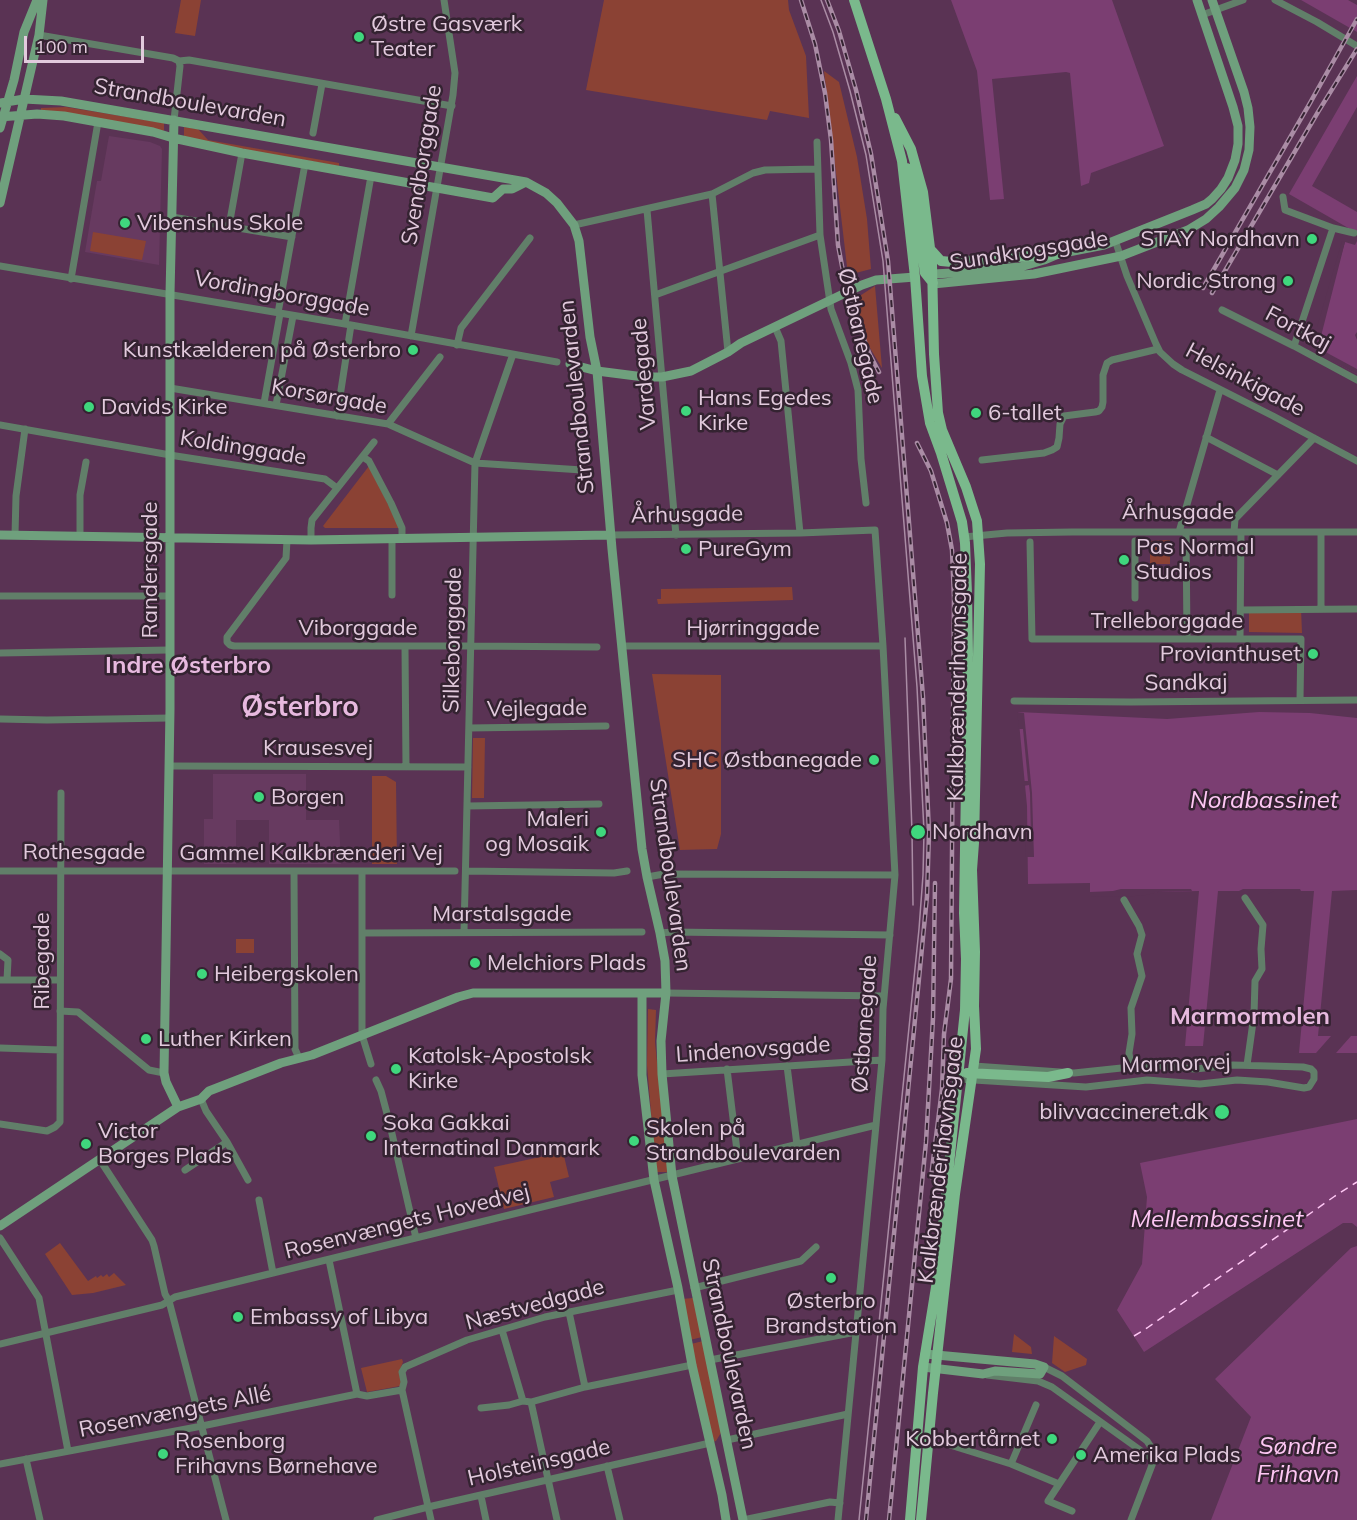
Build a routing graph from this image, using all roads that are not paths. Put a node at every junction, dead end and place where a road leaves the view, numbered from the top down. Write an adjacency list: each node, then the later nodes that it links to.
1 (37, 0): 17 (street)
2 (43, 0): 11 (street)
3 (444, 0): 18 (street, Svendborggade)
4 (854, 0): 16 (main road, Kalkbrænderihavnsgade)
5 (1197, 0): 10 (street, Sundkrogsgade)
6 (1212, 0): 9 (street, Sundkrogsgade)
7 (1243, 0): 9 (street)
8 (1275, 0): 12 (street)
9 (1216, 10): 10 (street); 49 (street, Sundkrogsgade)
10 (1202, 15): 46 (street, Sundkrogsgade)
11 (39, 35): 13 (street); 15 (street)
12 (1357, 46)
13 (179, 60): 14 (street); 21 (street)
14 (322, 84): 18 (street); 24 (street)
15 (24, 99): 17 (street, Strandboulevarden); 19 (street); 21 (street, Strandboulevarden)
16 (886, 99): 47 (main road, Kalkbrænderihavnsgade); 52 (main road, Kalkbrænderihavnsgade)
17 (4, 102): 20 (street)
18 (452, 106): 29 (street, Svendborggade)
19 (20, 115): 20 (street, Strandboulevarden); 22 (street, Strandboulevarden); 36 (street)
20 (2, 117): 23 (street)
21 (174, 120): 25 (street, Randersgade); 29 (street, Strandboulevarden)
22 (98, 122): 25 (street, Strandboulevarden); 53 (street)
23 (0, 128)
24 (313, 133)
25 (173, 138): 27 (street, Strandboulevarden); 38 (street, Randersgade)
26 (817, 142): 30 (street, Østbanegade)
27 (242, 153): 28 (street, Strandboulevarden); 40 (street, Strandboulevarden)
28 (305, 164): 31 (street, Strandboulevarden); 44 (street)
29 (440, 167): 32 (street, Strandboulevarden); 33 (street, Svendborggade)
30 (817, 169): 34 (street); 43 (street, Østbanegade)
31 (371, 176): 33 (street, Strandboulevarden); 60 (street)
32 (526, 182): 33 (street, Strandboulevarden); 39 (street, Strandboulevarden)
33 (437, 188): 62 (street, Svendborggade)
34 (712, 194): 37 (street); 51 (street)
35 (1283, 197): 41 (street)
36 (0, 203)
37 (647, 210): 39 (street); 55 (street, Vardegade)
38 (172, 217): 40 (street); 54 (street, Randersgade)
39 (574, 225): 71 (street, Strandboulevarden)
40 (229, 226): 44 (street)
41 (1333, 228): 42 (street); 64 (street)
42 (1353, 233)
43 (820, 235): 51 (street); 56 (street, Østbanegade)
44 (291, 237): 58 (street)
45 (530, 238): 63 (street)
46 (1115, 240): 48 (street, Sundkrogsgade); 49 (street, Helsinkigade)
47 (931, 250): 48 (main road); 52 (main road, Kalkbrænderihavnsgade)
48 (1058, 254): 52 (street, Sundkrogsgade)
49 (1121, 256): 52 (street, Sundkrogsgade); 65 (street, Helsinkigade)
50 (0, 266): 53 (street, Vordingborggade)
51 (720, 272): 55 (street); 66 (street)
52 (926, 277): 56 (street); 106 (main road, Kalkbrænderihavnsgade); 108 (main road, Kalkbrænderihavnsgade)
53 (71, 279): 54 (street, Vordingborggade)
54 (170, 294): 58 (street, Vordingborggade); 74 (street, Randersgade)
55 (655, 296): 72 (street, Vardegade)
56 (829, 301): 61 (street); 94 (street, Østbanegade)
57 (1222, 310): 64 (street, Fortkaj)
58 (279, 313): 59 (street, Vordingborggade); 76 (street)
59 (293, 316): 60 (street, Vordingborggade); 77 (street)
60 (348, 325): 62 (street, Vordingborggade); 78 (street)
61 (775, 327): 66 (street); 96 (street)
62 (411, 336): 63 (street, Vordingborggade)
63 (458, 345): 67 (street, Vordingborggade)
64 (1294, 346): 73 (street, Fortkaj)
65 (1158, 349): 75 (street, Helsinkigade); 87 (street)
66 (728, 352): 72 (street)
67 (513, 354): 69 (street, Vordingborggade); 90 (street, Silkeborggade)
68 (440, 357): 79 (street)
69 (557, 362)
70 (570, 364): 71 (street)
71 (597, 371): 72 (street); 104 (street, Strandboulevarden)
72 (662, 377): 101 (street, Vardegade)
73 (1357, 380)
74 (170, 388): 76 (street, Korsørgade); 85 (street, Randersgade)
75 (1220, 390): 82 (street); 83 (street, Helsinkigade)
76 (264, 403): 77 (street, Korsørgade)
77 (276, 405): 78 (street, Korsørgade)
78 (337, 416): 79 (street, Korsørgade)
79 (388, 424): 90 (street, Korsørgade)
80 (0, 425): 81 (street, Koldinggade)
81 (25, 429): 85 (street, Koldinggade); 103 (street)
82 (1206, 437): 92 (street); 97 (street)
83 (1314, 438): 88 (street, Helsinkigade); 92 (street)
84 (374, 442): 86 (street)
85 (170, 455): 93 (street, Koldinggade); 109 (street, Randersgade)
86 (363, 457): 93 (street); 110 (street)
87 (982, 460)
88 (1357, 461)
89 (86, 462): 105 (street)
90 (475, 463): 91 (street, Korsørgade); 107 (street, Silkeborggade)
91 (582, 470)
92 (1278, 475): 98 (street)
93 (337, 488): 113 (street)
94 (866, 503)
95 (875, 530): 96 (street, Århusgade); 128 (street, Østbanegade)
96 (800, 532): 101 (street, Århusgade)
97 (1182, 532): 98 (street, Århusgade); 106 (street, Århusgade); 123 (street)
98 (1237, 532): 99 (street, Århusgade); 122 (street)
99 (1321, 532): 100 (street, Århusgade); 120 (street)
100 (1357, 532)
101 (676, 534): 104 (street, Århusgade)
102 (0, 535): 103 (street, Århusgade)
103 (15, 535): 105 (street, Århusgade)
104 (610, 535): 107 (street, Århusgade); 127 (street, Strandboulevarden)
105 (80, 536): 109 (street, Århusgade)
106 (978, 536): 108 (street, Århusgade); 180 (main road, Kalkbrænderihavnsgade)
107 (473, 537): 110 (street, Århusgade); 126 (street, Silkeborggade)
108 (964, 537): 183 (main road, Kalkbrænderihavnsgade)
109 (169, 538): 112 (street, Århusgade); 118 (street, Randersgade)
110 (402, 538): 111 (street, Århusgade)
111 (392, 539): 113 (street, Århusgade); 116 (street)
112 (288, 540): 113 (street, Århusgade); 125 (street, Viborggade)
113 (311, 540)
114 (1135, 541): 119 (street)
115 (1030, 542): 123 (street, Trelleborggade)
116 (392, 595)
117 (0, 596): 118 (street)
118 (170, 596): 130 (street, Randersgade)
119 (1135, 598)
120 (1321, 609): 121 (street); 122 (street)
121 (1357, 609)
122 (1240, 610): 124 (street)
123 (1187, 639): 124 (street, Trelleborggade)
124 (1240, 639): 132 (street, Trelleborggade)
125 (405, 646): 126 (street, Viborggade); 140 (street)
126 (471, 646): 129 (street, Viborggade); 138 (street, Silkeborggade)
127 (622, 646): 128 (street, Hjørringgade); 154 (street, Strandboulevarden)
128 (883, 646): 153 (street, Østbanegade)
129 (597, 647)
130 (170, 650): 131 (street); 135 (street, Randersgade)
131 (0, 653)
132 (1300, 700): 133 (street, Sandkaj); 134 (street, Sandkaj)
133 (1357, 700)
134 (1014, 701)
135 (170, 718): 136 (street); 139 (street, Randersgade)
136 (0, 719)
137 (606, 726): 138 (street, Vejlegade)
138 (469, 728): 141 (street, Silkeborggade)
139 (169, 766): 140 (street, Krausesvej); 145 (street, Randersgade)
140 (406, 766): 141 (street, Krausesvej)
141 (468, 767): 144 (street, Silkeborggade)
142 (61, 793): 147 (street, Ribegade)
143 (599, 804): 144 (street)
144 (467, 806): 151 (street, Silkeborggade)
145 (167, 870): 147 (street, Rothesgade); 148 (street, Gammel Kalkbrænderi Vej); 179 (street, Randersgade)
146 (0, 871): 147 (street, Rothesgade)
147 (61, 871): 164 (street, Ribegade)
148 (294, 871): 149 (street, Gammel Kalkbrænderi Vej); 172 (street)
149 (362, 871): 150 (street, Gammel Kalkbrænderi Vej); 159 (street)
150 (455, 871)
151 (466, 871): 152 (street, Gammel Kalkbrænderi Vej); 157 (street, Silkeborggade)
152 (627, 871)
153 (895, 875): 154 (street); 161 (street, Østbanegade)
154 (647, 877): 160 (street, Strandboulevarden)
155 (1245, 898): 175 (street, Marmorvej)
156 (1124, 900): 177 (street, Marmorvej)
157 (464, 932): 158 (street, Marstalsgade); 159 (street, Marstalsgade)
158 (642, 932)
159 (362, 933): 169 (street)
160 (660, 933): 161 (street); 165 (street, Strandboulevarden)
161 (890, 935): 167 (street, Østbanegade)
162 (0, 954): 163 (street)
163 (4, 980): 164 (street)
164 (60, 980): 168 (street, Ribegade)
165 (666, 993): 166 (street); 167 (street); 182 (street, Strandboulevarden)
166 (642, 994): 169 (street); 196 (street, Strandboulevarden)
167 (884, 996): 173 (street, Østbanegade)
168 (60, 1011): 171 (street, Ribegade); 179 (street)
169 (362, 1035): 172 (street); 174 (street)
170 (0, 1048): 171 (street)
171 (60, 1050): 187 (street, Ribegade)
172 (299, 1058): 185 (street)
173 (882, 1060): 176 (street, Lindenovsgade); 188 (street, Østbanegade)
174 (371, 1064)
175 (1247, 1065): 177 (street, Marmorvej); 180 (street, Marmorvej)
176 (787, 1066): 178 (street, Lindenovsgade); 190 (street)
177 (1131, 1067): 181 (street, Marmorvej)
178 (727, 1070): 182 (street, Lindenovsgade); 192 (street)
179 (164, 1072): 186 (street, Randersgade)
180 (973, 1073): 181 (main road); 183 (main road); 213 (main road, Kalkbrænderihavnsgade)
181 (1068, 1073)
182 (662, 1074): 194 (street, Strandboulevarden)
183 (958, 1079): 212 (main road, Kalkbrænderihavnsgade)
184 (376, 1080): 199 (street)
185 (201, 1098): 186 (street); 189 (street)
186 (178, 1107): 191 (street)
187 (0, 1124)
188 (876, 1125): 190 (street, Rosenvængets Hovedvej); 209 (street, Østbanegade)
189 (228, 1142): 193 (street); 195 (street)
190 (797, 1145): 192 (street, Rosenvængets Hovedvej)
191 (100, 1160): 198 (street); 206 (street)
192 (738, 1160): 194 (street, Rosenvængets Hovedvej)
193 (185, 1170)
194 (672, 1176): 196 (street, Rosenvængets Hovedvej); 204 (street, Strandboulevarden)
195 (248, 1180)
196 (654, 1180): 199 (street, Rosenvængets Hovedvej); 205 (street, Strandboulevarden)
197 (258, 1200): 203 (street)
198 (0, 1226)
199 (416, 1238): 202 (street, Rosenvængets Hovedvej)
200 (0, 1239): 210 (street)
201 (816, 1247): 204 (street)
202 (329, 1260): 203 (street, Rosenvængets Hovedvej); 221 (street)
203 (273, 1273): 206 (street, Rosenvængets Hovedvej)
204 (694, 1287): 214 (street, Strandboulevarden)
205 (678, 1290): 207 (street, Næstvedgade); 215 (street, Strandboulevarden)
206 (169, 1301): 210 (street, Rosenvængets Hovedvej); 227 (street)
207 (569, 1312): 208 (street, Næstvedgade); 219 (street)
208 (502, 1330): 220 (street, Næstvedgade); 222 (street)
209 (856, 1332): 214 (street); 225 (street, Østbanegade)
210 (46, 1333): 211 (street, Rosenvængets Hovedvej); 231 (street)
211 (0, 1344)
212 (925, 1354): 213 (street); 216 (main road, Kalkbrænderihavnsgade)
213 (938, 1355): 217 (main road, Kalkbrænderihavnsgade); 218 (street)
214 (710, 1360): 228 (street, Strandboulevarden)
215 (692, 1365): 219 (street); 229 (street, Strandboulevarden)
216 (923, 1367): 217 (street); 253 (main road, Kalkbrænderihavnsgade)
217 (936, 1369): 218 (street); 254 (main road, Kalkbrænderihavnsgade)
218 (1036, 1371): 226 (street); 232 (street)
219 (585, 1387): 222 (street)
220 (402, 1390): 221 (street, Rosenvængets Allé); 241 (street)
221 (357, 1394): 227 (street, Rosenvængets Allé)
222 (527, 1402): 224 (street); 237 (street)
223 (1036, 1405): 235 (street)
224 (481, 1408)
225 (848, 1414): 228 (street); 240 (street, Østbanegade)
226 (1100, 1422): 232 (street); 238 (street)
227 (202, 1426): 231 (street, Rosenvængets Allé); 244 (street)
228 (727, 1440): 251 (street, Strandboulevarden)
229 (710, 1443): 236 (street, Holsteinsgade); 250 (street, Strandboulevarden)
230 (950, 1445): 235 (street)
231 (68, 1451): 233 (street, Rosenvængets Allé)
232 (1154, 1457): 255 (street)
233 (26, 1459): 234 (street, Rosenvængets Allé); 243 (street)
234 (0, 1464)
235 (1011, 1464): 238 (street)
236 (608, 1466): 237 (street, Holsteinsgade); 249 (street)
237 (548, 1479): 239 (street, Holsteinsgade); 248 (street)
238 (1059, 1484): 242 (street)
239 (481, 1496): 241 (street, Holsteinsgade); 247 (street)
240 (840, 1503): 251 (street); 252 (street, Østbanegade)
241 (428, 1507): 245 (street, Holsteinsgade); 246 (street)
242 (1072, 1511)
243 (40, 1520)
244 (226, 1520)
245 (377, 1520)
246 (431, 1520)
247 (486, 1520)
248 (557, 1520)
249 (620, 1520)
250 (726, 1520)
251 (743, 1520)
252 (838, 1520)
253 (910, 1520)
254 (921, 1520)
255 (1131, 1520)

